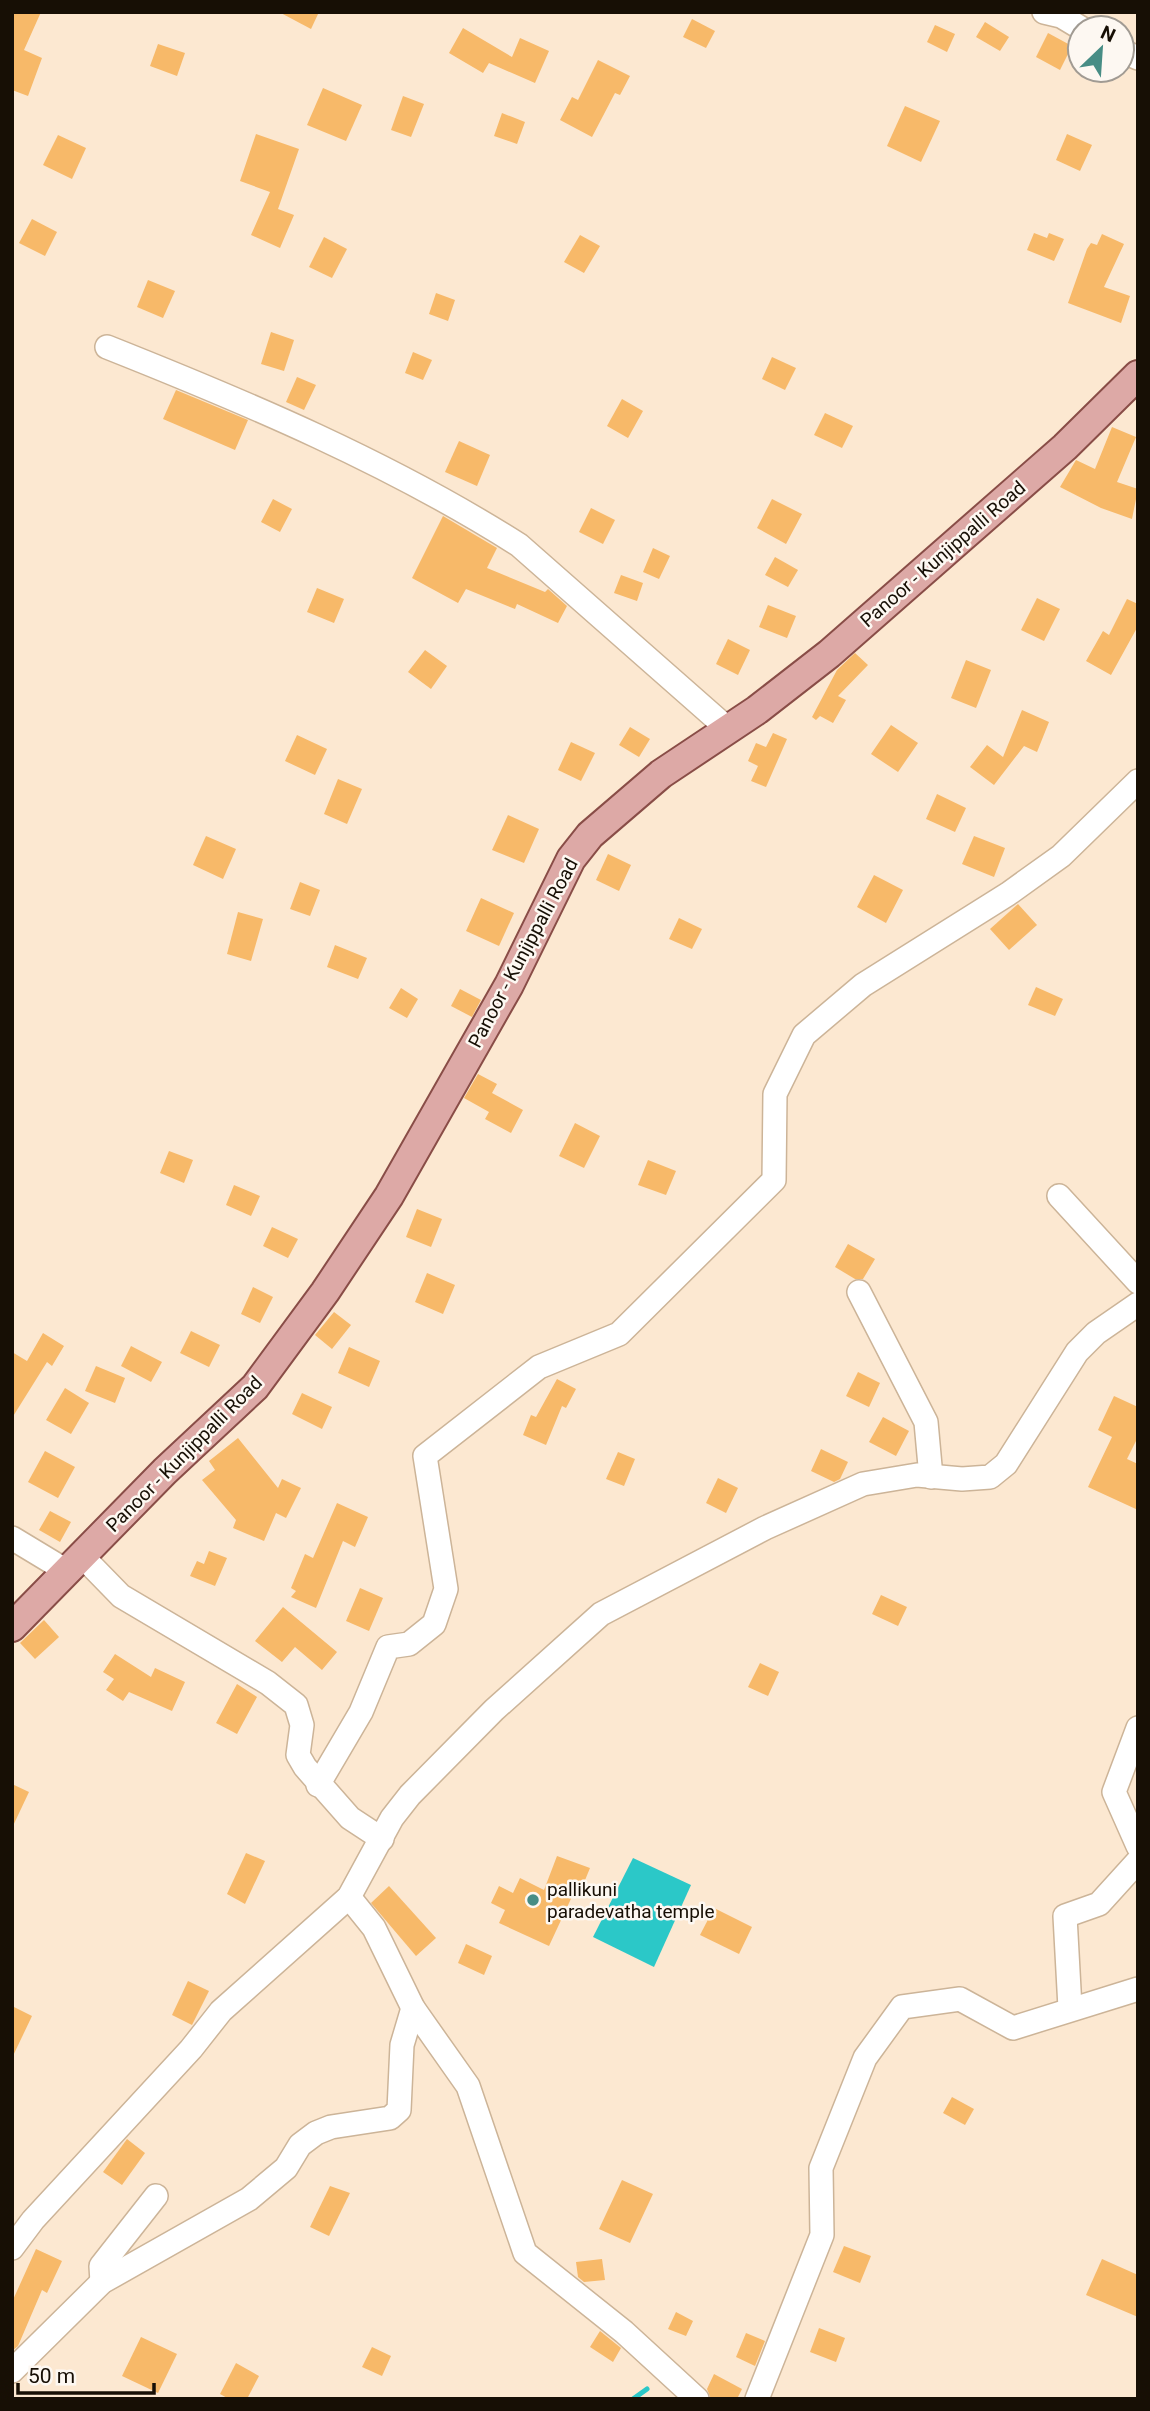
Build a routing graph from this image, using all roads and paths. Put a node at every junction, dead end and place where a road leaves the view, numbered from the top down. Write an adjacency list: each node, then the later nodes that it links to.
1 (1044, 12): 2 (street)
2 (1066, 19)
3 (107, 347): 5 (street)
4 (1138, 375): 5 (main road, Panoor - Kunjippalli Road)
5 (728, 729): 13 (main road, Panoor - Kunjippalli Road)
6 (1138, 781): 16 (street)
7 (1059, 1196): 8 (street)
8 (1138, 1282)
9 (859, 1292): 11 (street)
10 (1138, 1304): 11 (street)
11 (931, 1477): 17 (street)
12 (12, 1538): 13 (street)
13 (73, 1563): 14 (main road, Panoor - Kunjippalli Road); 16 (street)
14 (12, 1627)
15 (1138, 1728): 18 (street)
16 (318, 1785): 17 (street)
17 (382, 1839): 20 (street)
18 (1138, 1846)
19 (1138, 1861): 23 (street)
20 (349, 1898): 22 (street); 25 (street)
21 (1138, 1989): 23 (street)
22 (413, 2008): 26 (street); 28 (street)
23 (1070, 2008): 29 (street)
24 (156, 2196): 26 (street)
25 (12, 2248)
26 (102, 2282): 27 (street)
27 (12, 2371)
28 (697, 2399)
29 (757, 2399)

